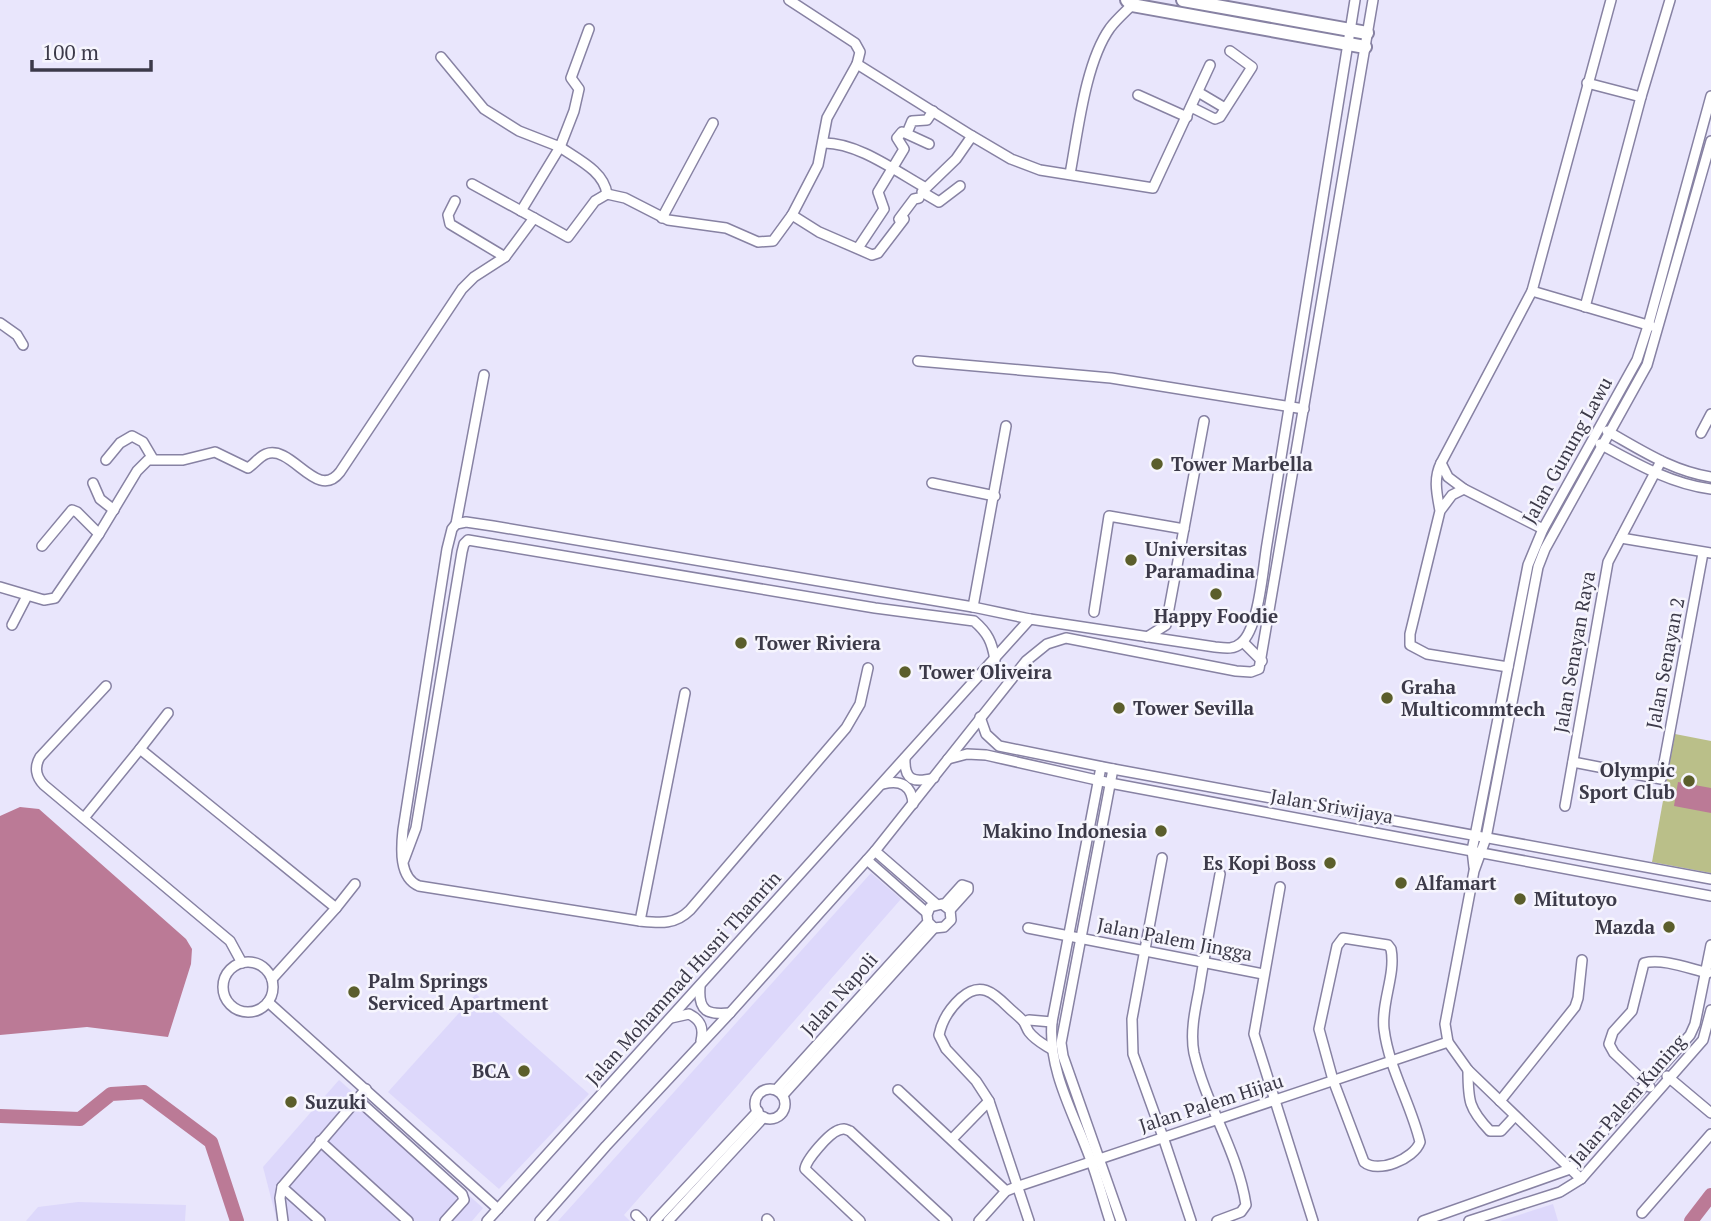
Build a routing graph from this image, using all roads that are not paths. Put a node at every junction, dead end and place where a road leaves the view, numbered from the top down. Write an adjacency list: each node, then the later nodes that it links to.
1 (789, 0): 15 (street)
2 (1183, 0): 9 (main road)
3 (1355, 0): 9 (street)
4 (1373, 0): 10 (street)
5 (1611, 0): 17 (street)
6 (1670, 0): 21 (street)
7 (1130, 2): 11 (main road); 33 (street)
8 (589, 29): 31 (street)
9 (1350, 30): 10 (main road); 11 (street)
10 (1367, 33): 12 (street)
11 (1347, 44): 12 (main road); 53 (street)
12 (1365, 47): 54 (street)
13 (1230, 51): 22 (street)
14 (441, 57): 31 (street)
15 (857, 64): 23 (street); 29 (street)
16 (1209, 65): 18 (street)
17 (1587, 83): 21 (street); 45 (street)
18 (1198, 92): 22 (street); 24 (street)
19 (1138, 94): 24 (street)
20 (1711, 96): 48 (street, Jalan Gunung Lawu)
21 (1641, 97): 46 (street)
22 (1225, 108): 24 (street)
23 (933, 111): 26 (street); 27 (street)
24 (1189, 112): 33 (street)
25 (713, 123): 42 (street)
26 (907, 133): 30 (street); 32 (street)
27 (972, 136): 33 (street); 37 (street)
28 (1711, 141): 49 (street, Jalan Gunung Lawu)
29 (823, 143): 32 (street); 40 (street)
30 (929, 144)
31 (560, 148): 36 (street); 39 (street)
32 (891, 169): 37 (street); 43 (street)
33 (1070, 174)
34 (472, 184): 39 (street)
35 (960, 186): 37 (street)
36 (607, 194): 41 (street); 42 (street)
37 (921, 195): 43 (street)
38 (455, 201): 44 (street)
39 (521, 211): 41 (street)
40 (792, 215): 42 (street); 43 (street)
41 (534, 218): 44 (street)
42 (662, 218)
43 (858, 248)
44 (505, 257): 63 (street)
45 (1532, 291): 46 (street); 66 (street)
46 (1585, 307): 48 (street)
47 (0, 323): 50 (street)
48 (1648, 326): 49 (street); 58 (street, Jalan Gunung Lawu)
49 (1659, 329): 59 (street, Jalan Gunung Lawu)
50 (23, 345)
51 (918, 361): 53 (street)
52 (484, 375): 76 (street)
53 (1289, 406): 54 (street); 92 (street)
54 (1304, 410): 94 (street)
55 (1711, 414): 60 (street)
56 (1204, 421): 77 (street)
57 (1006, 426): 73 (street)
58 (1600, 426): 59 (street); 61 (street, Jalan Gunung Lawu)
59 (1610, 432): 62 (street, Jalan Gunung Lawu); 65 (street)
60 (1701, 433)
61 (1592, 440): 62 (street); 78 (street, Jalan Gunung Lawu)
62 (1603, 446): 67 (street); 114 (street, Jalan Gunung Lawu)
63 (153, 459): 64 (street); 74 (street)
64 (106, 460)
65 (1661, 461): 67 (street, Jalan Senayan Raya); 68 (street)
66 (1441, 463): 71 (street); 75 (street)
67 (1656, 472): 72 (street); 80 (street, Jalan Senayan Raya)
68 (1711, 477)
69 (93, 483): 74 (street)
70 (932, 483): 73 (street)
71 (1464, 489): 75 (street); 78 (street)
72 (1711, 489)
73 (995, 496): 87 (street)
74 (114, 510): 79 (street)
75 (1440, 511): 96 (street)
76 (456, 524): 83 (street); 121 (street)
77 (1184, 529): 88 (street); 91 (street)
78 (1543, 529): 96 (street, Jalan Gunung Lawu)
79 (99, 534): 81 (street); 86 (street)
80 (1621, 538): 82 (street); 104 (street, Jalan Senayan Raya)
81 (42, 546)
82 (1707, 553): 104 (street, Jalan Senayan 2)
83 (716, 563): 84 (street); 87 (street)
84 (713, 580): 93 (street); 121 (street)
85 (1, 591): 86 (street)
86 (27, 596): 90 (street)
87 (973, 607): 89 (street)
88 (1094, 612)
89 (1030, 619): 91 (street); 93 (street, Jalan Mohammad Husni Thamrin)
90 (12, 625)
91 (1147, 637): 92 (street)
92 (1243, 642): 94 (street)
93 (995, 660): 102 (street, Jalan Mohammad Husni Thamrin)
94 (1262, 661): 100 (street)
95 (868, 667): 130 (street)
96 (1508, 667): 114 (street, Jalan Gunung Lawu)
97 (106, 685): 113 (street)
98 (685, 693): 130 (street)
99 (168, 713): 101 (street)
100 (980, 717): 103 (street); 105 (street, Jalan Sriwijaya)
101 (139, 749): 113 (street); 129 (street)
102 (905, 758): 107 (street); 108 (street, Jalan Mohammad Husni Thamrin)
103 (948, 759): 107 (street); 109 (street, Jalan Sriwijaya)
104 (1573, 762): 112 (street, Jalan Senayan Raya)
105 (1101, 767): 106 (street, Jalan Sriwijaya); 109 (street)
106 (1112, 769): 110 (street); 114 (street, Jalan Sriwijaya)
107 (934, 778): 111 (street)
108 (883, 784): 111 (street); 143 (street, Jalan Mohammad Husni Thamrin)
109 (1098, 785): 110 (street, Jalan Sriwijaya); 133 (street)
110 (1109, 787): 116 (street, Jalan Sriwijaya); 134 (street)
111 (913, 804): 117 (street)
112 (1564, 806)
113 (84, 818): 139 (street)
114 (1480, 830): 115 (street, Jalan Sriwijaya); 116 (street)
115 (1486, 838): 118 (street); 124 (street, Jalan Sriwijaya)
116 (1472, 850): 118 (street, Jalan Sriwijaya); 122 (street)
117 (875, 851): 120 (street); 128 (street)
118 (1483, 852): 122 (street); 127 (street, Jalan Sriwijaya)
119 (1162, 858): 136 (street)
120 (867, 860): 131 (street); 146 (street)
121 (403, 862): 130 (street)
122 (1474, 869): 150 (street)
123 (1220, 874): 138 (street)
124 (1711, 879)
125 (355, 884): 129 (street)
126 (1280, 887): 141 (street)
127 (1711, 896)
128 (943, 906): 131 (street, Jalan Napoli); 131 (street, Jalan Napoli)
129 (335, 908): 142 (street)
130 (640, 921)
131 (930, 921): 162 (street, Jalan Napoli)
132 (1028, 928): 133 (street, Jalan Palem Jingga)
133 (1070, 936): 134 (street, Jalan Palem Jingga); 149 (street)
134 (1081, 938): 136 (street, Jalan Palem Jingga); 175 (street)
135 (1711, 945): 140 (street, Jalan Palem Kuning)
136 (1145, 951): 138 (street, Jalan Palem Jingga); 172 (street)
137 (1582, 960): 166 (street)
138 (1203, 962): 141 (street, Jalan Palem Jingga); 170 (street)
139 (242, 963): 142 (street); 144 (street)
140 (1708, 973): 155 (street, Jalan Palem Kuning); 158 (street)
141 (1263, 974): 164 (street)
142 (272, 979): 144 (street)
143 (699, 987): 146 (street); 147 (street, Jalan Mohammad Husni Thamrin)
144 (268, 1002): 159 (street)
145 (1711, 1010): 156 (street, Jalan Palem Kuning)
146 (730, 1013): 151 (street)
147 (669, 1019): 151 (street); 181 (street, Jalan Mohammad Husni Thamrin)
148 (1024, 1022): 149 (street); 152 (street); 165 (street)
149 (1052, 1023): 152 (street)
150 (1448, 1042): 153 (street, Jalan Palem Hijau); 154 (street)
151 (700, 1045): 188 (street)
152 (1051, 1049): 175 (street)
153 (1391, 1061): 157 (street, Jalan Palem Hijau); 157 (street); 157 (street)
154 (1468, 1070): 166 (street); 169 (street)
155 (1661, 1070): 156 (street); 158 (street, Jalan Palem Kuning)
156 (1670, 1078): 161 (street, Jalan Palem Kuning); 167 (street)
157 (1333, 1080): 164 (street, Jalan Palem Hijau)
158 (1648, 1084): 161 (street); 176 (street, Jalan Palem Kuning)
159 (366, 1089): 163 (street); 181 (street)
160 (898, 1090): 173 (street)
161 (1657, 1092): 177 (street, Jalan Palem Kuning)
162 (779, 1093): 168 (street, Jalan Napoli); 168 (street, Jalan Napoli)
163 (357, 1099): 174 (street); 186 (street)
164 (1274, 1100): 170 (street, Jalan Palem Hijau); 199 (street)
165 (989, 1101): 173 (street); 179 (street)
166 (1500, 1101): 169 (street)
167 (1711, 1113)
168 (761, 1114): 189 (street, Jalan Napoli); 190 (street, Jalan Napoli)
169 (1516, 1116): 176 (street)
170 (1218, 1118): 172 (street, Jalan Palem Hijau); 198 (street)
171 (1711, 1134): 182 (street)
172 (1163, 1137): 175 (street, Jalan Palem Hijau); 197 (street)
173 (952, 1139): 180 (street)
174 (320, 1141): 178 (street); 185 (street)
175 (1095, 1159): 179 (street, Jalan Palem Hijau); 195 (street); 196 (street)
176 (1570, 1169): 177 (street); 200 (street, Jalan Palem Kuning)
177 (1581, 1179): 201 (street, Jalan Palem Kuning)
178 (282, 1187): 183 (street); 184 (street)
179 (1016, 1187): 180 (street, Jalan Palem Hijau); 194 (street)
180 (1006, 1191): 193 (street)
181 (498, 1209): 187 (street, Jalan Mohammad Husni Thamrin)
182 (1642, 1213)
183 (283, 1221)
184 (320, 1221)
185 (408, 1221)
186 (445, 1221)
187 (487, 1221)
188 (540, 1221)
189 (655, 1221)
190 (668, 1221)
191 (860, 1221): 192 (street)
192 (947, 1221)
193 (979, 1221)
194 (1029, 1221)
195 (1110, 1221)
196 (1121, 1221)
197 (1191, 1221)
198 (1217, 1221)
199 (1313, 1221)
200 (1423, 1221)
201 (1469, 1221)

